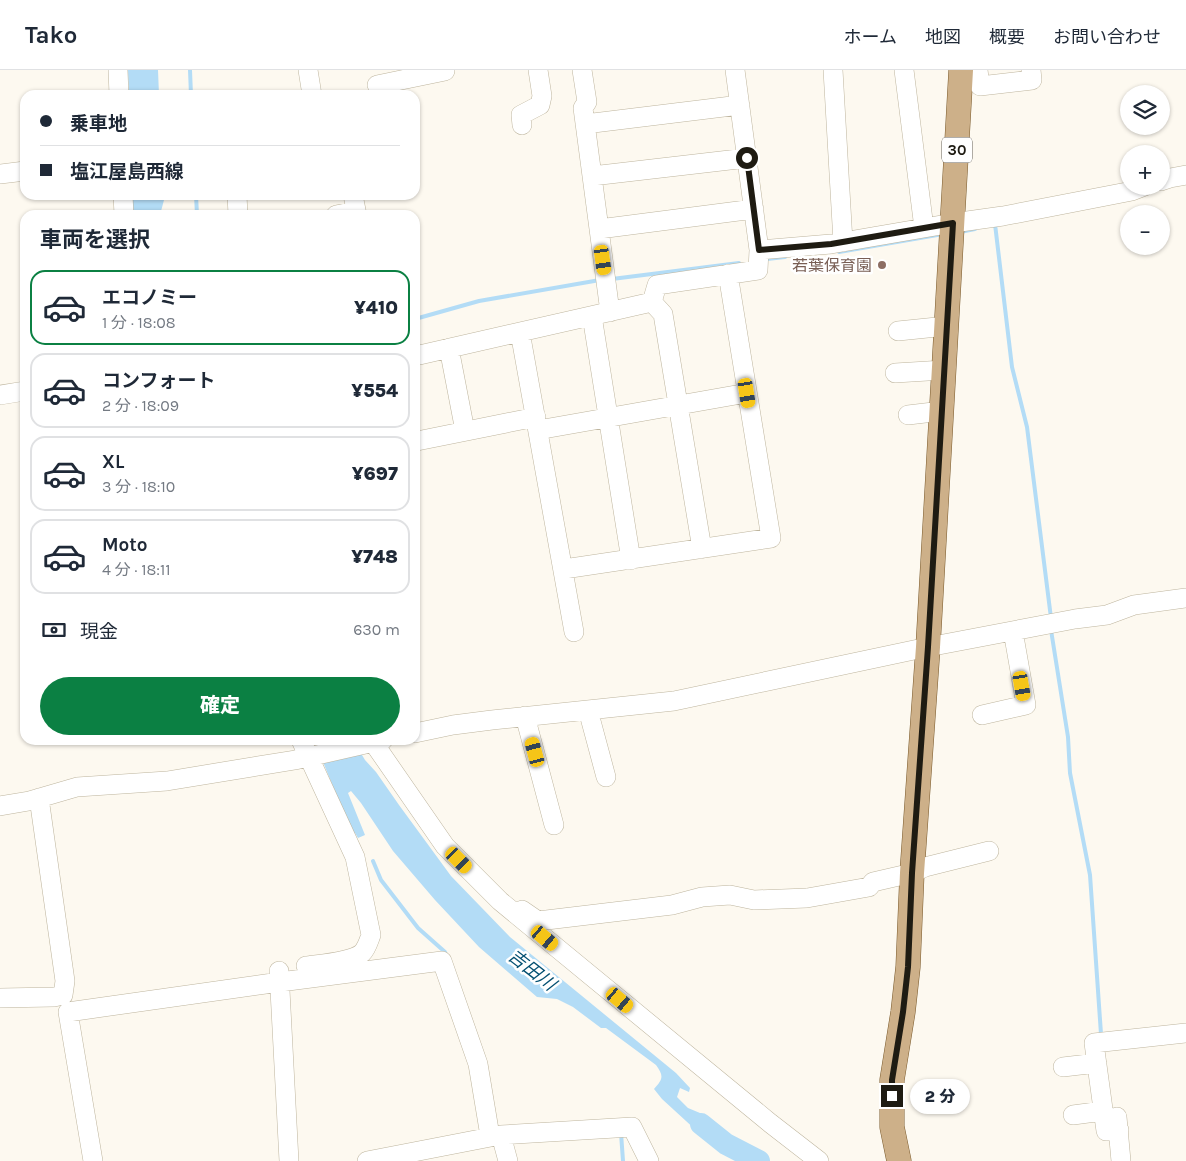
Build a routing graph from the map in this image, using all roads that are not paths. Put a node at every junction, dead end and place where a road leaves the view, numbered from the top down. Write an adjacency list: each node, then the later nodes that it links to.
1 (308, 70): 12 (street)
2 (445, 70): 11 (street)
3 (538, 70): 15 (street)
4 (582, 70): 14 (street)
5 (735, 70): 13 (street)
6 (833, 70): 27 (street)
7 (904, 70): 24 (street)
8 (962, 70): 26 (main road, 30)
9 (978, 70): 10 (street)
10 (1031, 70)
11 (377, 83)
12 (311, 90)
13 (740, 105): 14 (street); 16 (street)
14 (585, 124): 19 (street)
15 (522, 125)
16 (747, 158): 19 (street); 23 (street)
17 (20, 172): 18 (street)
18 (0, 174)
19 (592, 176): 25 (street)
20 (1186, 176): 21 (street)
21 (1170, 178)
22 (1120, 193): 26 (street)
23 (754, 209): 25 (street); 28 (street)
24 (924, 228): 26 (street); 27 (street)
25 (599, 229): 31 (street)
26 (952, 230): 32 (main road, 30)
27 (843, 242): 28 (street)
28 (759, 250): 29 (street)
29 (728, 274): 30 (street); 40 (street)
30 (652, 302): 31 (street); 42 (street)
31 (601, 314): 34 (street); 45 (street)
32 (947, 326): 33 (street); 37 (main road, 30)
33 (898, 331)
34 (520, 332): 35 (street); 46 (street)
35 (449, 348): 36 (street); 47 (street)
36 (420, 355)
37 (944, 370): 38 (street); 43 (main road, 30)
38 (895, 373)
39 (20, 393): 41 (street)
40 (747, 393): 42 (street); 49 (street)
41 (0, 395)
42 (678, 405): 45 (street); 49 (street)
43 (942, 411): 44 (street); 55 (main road, 30)
44 (908, 415)
45 (609, 418): 46 (street); 50 (street)
46 (537, 424): 47 (street); 51 (street)
47 (465, 431): 48 (street)
48 (420, 440)
49 (702, 548): 50 (street)
50 (631, 560): 51 (street)
51 (564, 570): 54 (street)
52 (1186, 598): 53 (street)
53 (1013, 631): 55 (street); 57 (street)
54 (574, 632)
55 (928, 647): 56 (street); 68 (main road, 30)
56 (588, 710): 58 (street); 63 (street)
57 (982, 715)
58 (525, 716): 59 (street); 66 (street)
59 (420, 732)
60 (352, 745): 62 (street)
61 (376, 745): 69 (street)
62 (308, 751): 64 (street); 70 (street)
63 (606, 777)
64 (39, 798): 65 (street); 71 (street)
65 (0, 806)
66 (554, 825)
67 (988, 851): 68 (street)
68 (912, 873): 69 (street); 86 (main road, 30)
69 (500, 901): 85 (street)
70 (280, 982): 79 (street); 80 (street); 81 (street)
71 (0, 998)
72 (1186, 1033): 73 (street)
73 (1105, 1041): 74 (street); 78 (street)
74 (1097, 1063): 75 (street); 76 (street)
75 (1063, 1067)
76 (1103, 1111): 77 (street); 78 (street)
77 (1073, 1115)
78 (1119, 1130): 87 (street)
79 (496, 1136): 82 (street); 83 (street); 84 (street)
80 (93, 1161)
81 (289, 1161)
82 (367, 1161)
83 (508, 1161)
84 (649, 1161)
85 (818, 1161)
86 (899, 1161)
87 (1121, 1161)

